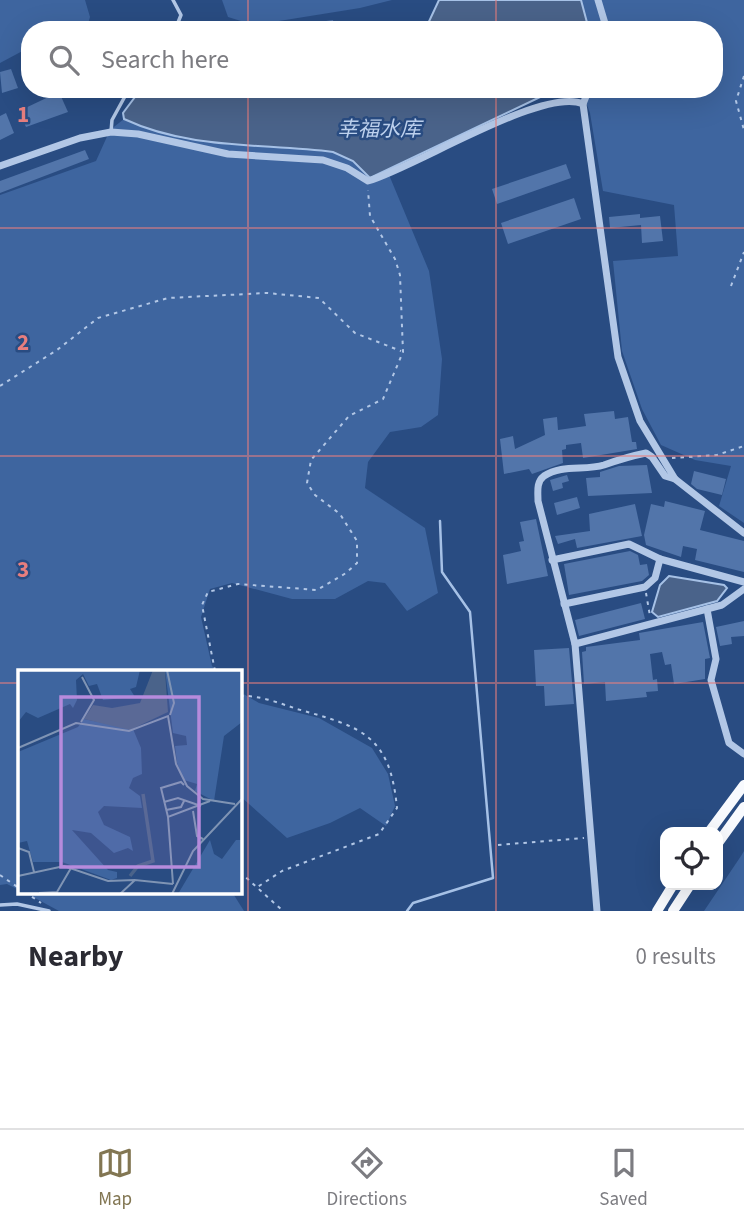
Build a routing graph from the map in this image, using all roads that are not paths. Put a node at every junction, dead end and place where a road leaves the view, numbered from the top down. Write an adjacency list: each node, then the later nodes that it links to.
1 (173, 0): 3 (lane)
2 (598, 0): 4 (street)
3 (179, 21)
4 (604, 21)
5 (125, 98): 8 (lane)
6 (585, 98): 7 (street)
7 (583, 104): 8 (street); 10 (street)
8 (111, 132): 9 (street)
9 (0, 166)
10 (675, 479): 11 (street); 13 (street)
11 (744, 533)
12 (660, 559): 13 (street); 14 (street); 16 (street)
13 (552, 560): 16 (street)
14 (744, 582)
15 (744, 589): 17 (street)
16 (565, 604): 18 (street)
17 (707, 609): 18 (street); 19 (street)
18 (575, 644): 28 (street)
19 (744, 754)
20 (744, 785): 22 (highway)
21 (744, 807): 23 (highway)
22 (713, 827)
23 (723, 836)
24 (670, 890): 29 (highway)
25 (687, 890): 30 (highway)
26 (0, 905): 27 (lane)
27 (49, 911)
28 (597, 911)
29 (657, 911)
30 (673, 911)

